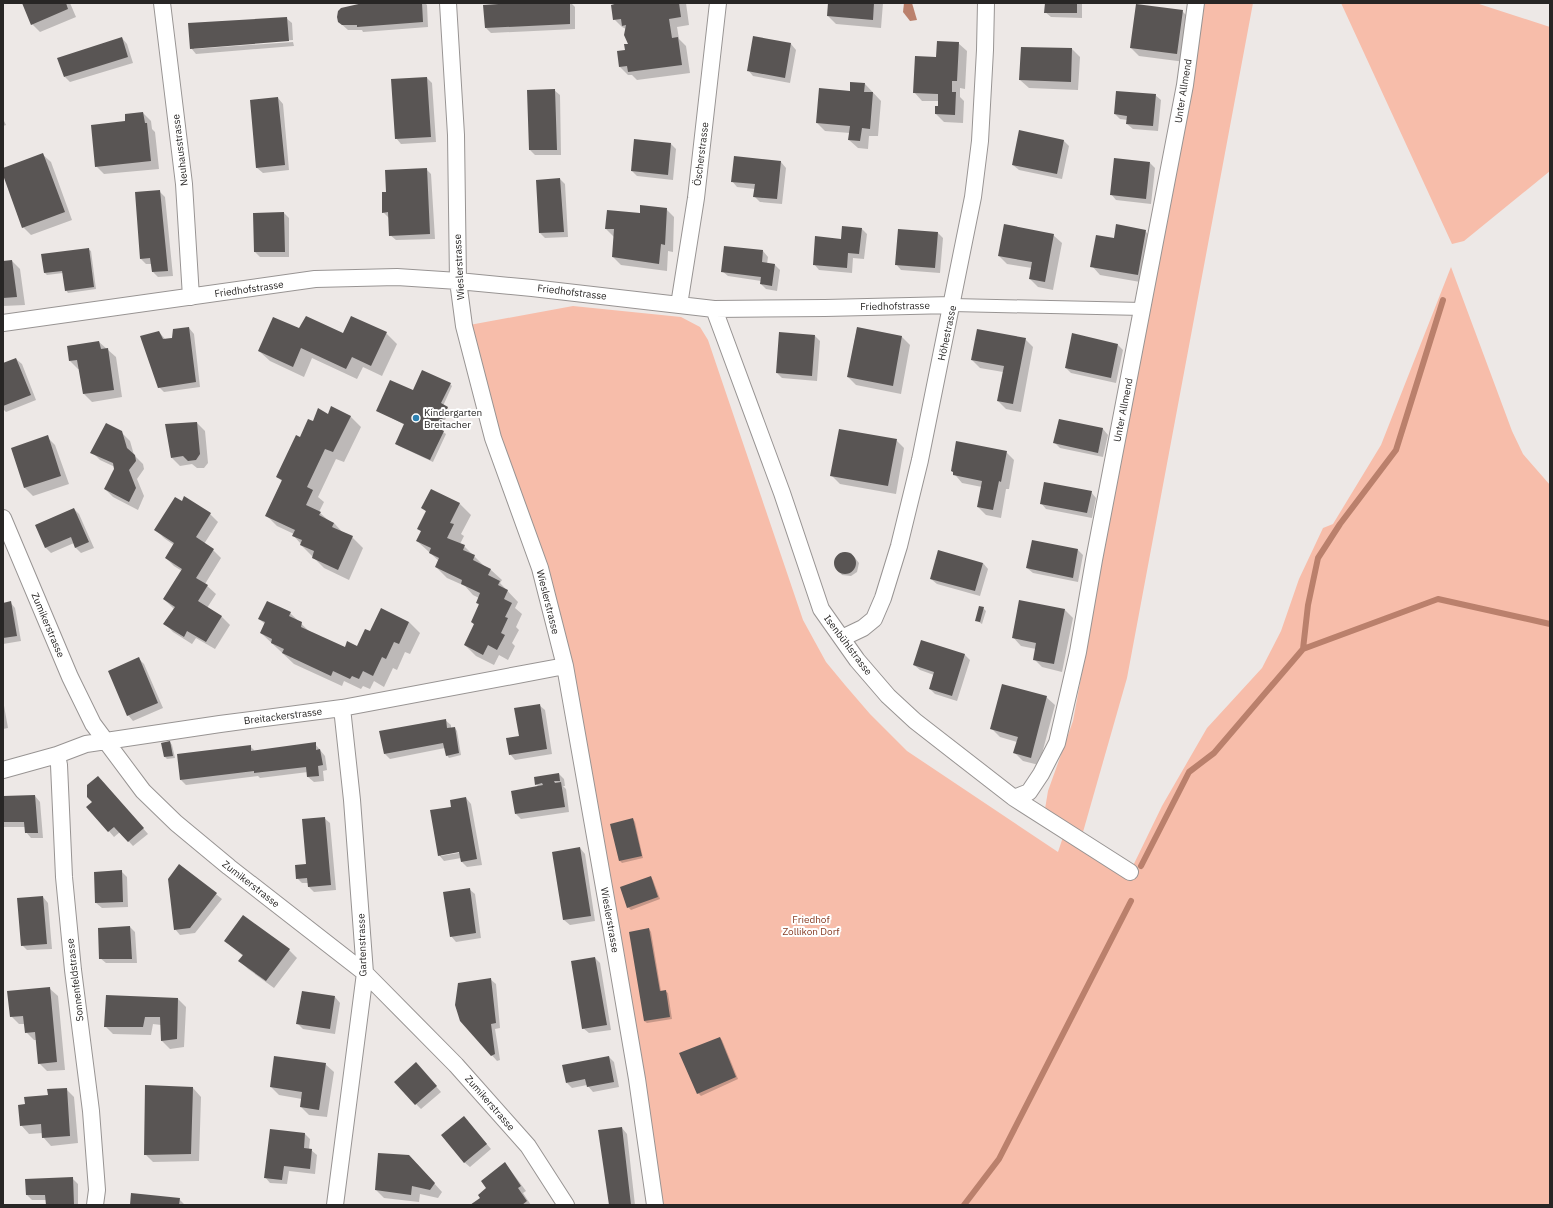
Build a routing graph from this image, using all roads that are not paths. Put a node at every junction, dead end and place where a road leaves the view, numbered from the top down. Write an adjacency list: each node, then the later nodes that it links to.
1 (162, 3): 7 (street, Neuhausstrasse)
2 (448, 3): 6 (street, Wieslerstrasse)
3 (718, 3): 8 (street, Öscherstrasse)
4 (986, 3): 9 (street, Höhestrasse)
5 (1196, 3): 11 (street, Unter Allmend)
6 (458, 281): 7 (street, Friedhofstrasse); 8 (street, Friedhofstrasse); 15 (street, Wieslerstrasse)
7 (191, 297): 12 (street, Friedhofstrasse)
8 (679, 305): 10 (street, Friedhofstrasse)
9 (952, 305): 10 (street, Friedhofstrasse); 11 (street, Friedhofstrasse); 14 (street, Höhestrasse)
10 (714, 309): 14 (street, Isenbühlstrasse)
11 (1143, 309): 20 (street, Unter Allmend)
12 (3, 323)
13 (3, 518): 17 (street, Zumikerstrasse)
14 (842, 638): 20 (street, Isenbühlstrasse)
15 (565, 666): 16 (street, Breitackerstrasse); 26 (street, Wieslerstrasse)
16 (342, 708): 17 (street, Breitackerstrasse); 22 (street, Gartenstrasse)
17 (106, 741): 18 (street, Breitackerstrasse); 22 (street, Zumikerstrasse)
18 (57, 755): 19 (street, Breitackerstrasse); 23 (street, Sonnenfeldstrasse)
19 (3, 770)
20 (1014, 798): 21 (street, Isenbühlstrasse)
21 (1130, 872)
22 (365, 973): 24 (street, Gartenstrasse); 25 (street, Zumikerstrasse)
23 (95, 1205)
24 (335, 1205)
25 (566, 1205)
26 (655, 1205)

